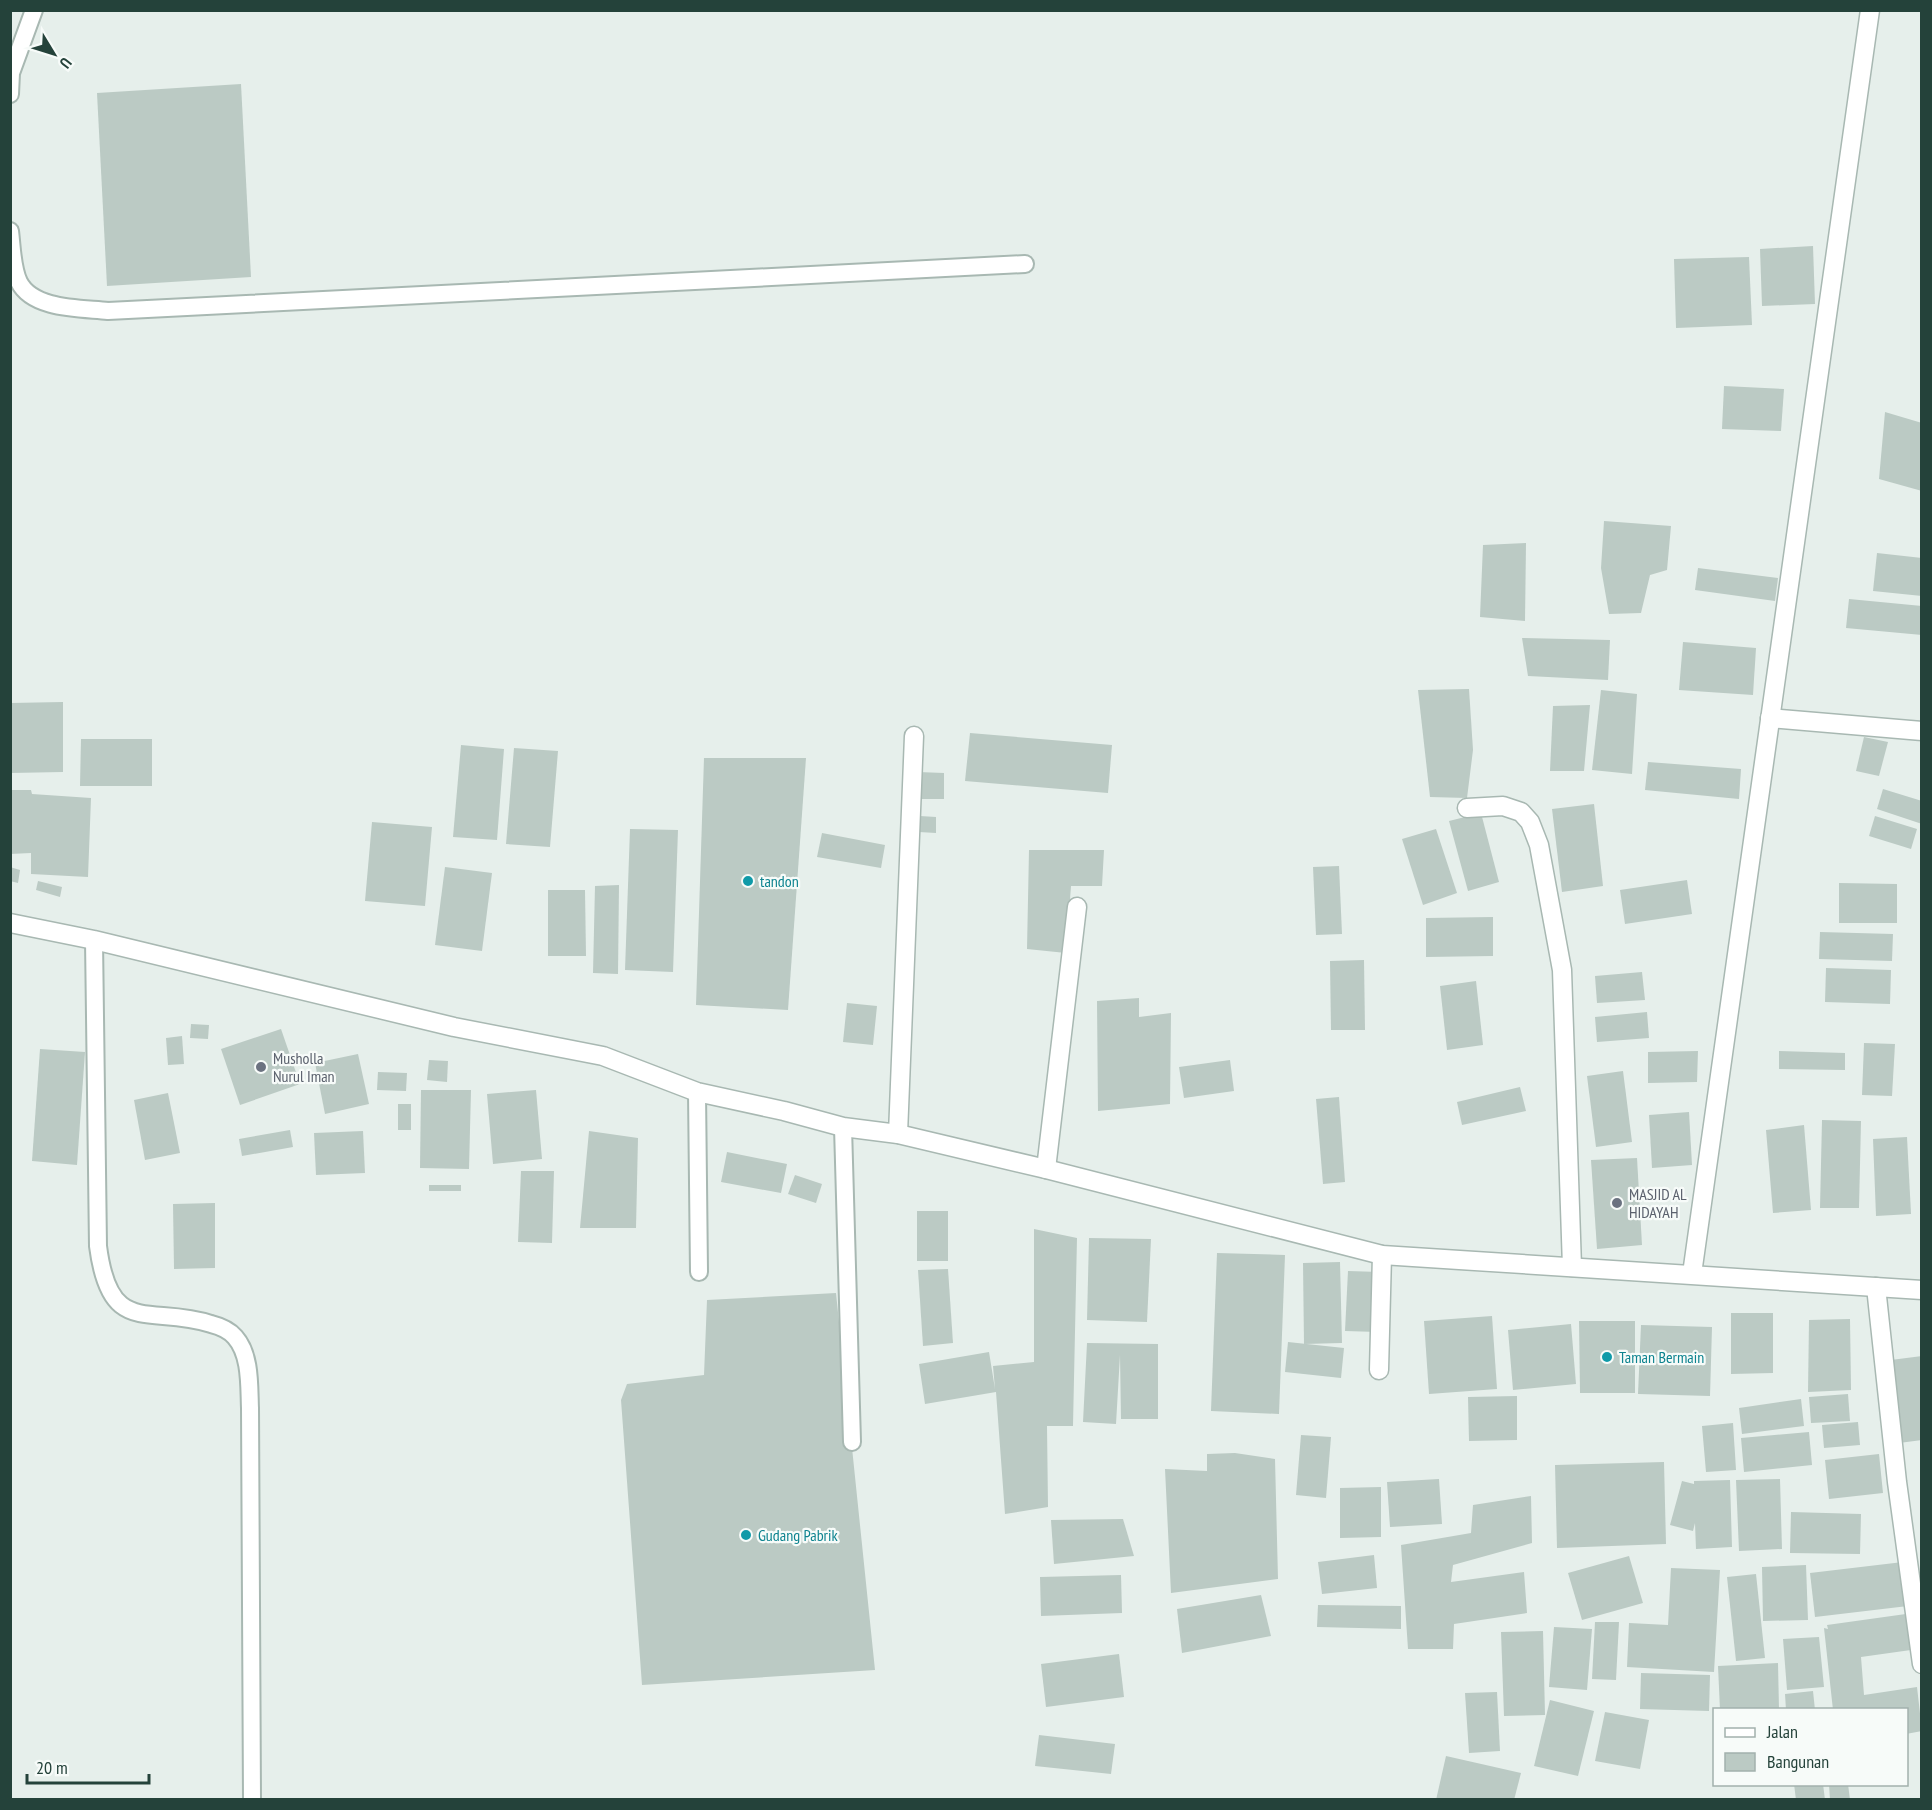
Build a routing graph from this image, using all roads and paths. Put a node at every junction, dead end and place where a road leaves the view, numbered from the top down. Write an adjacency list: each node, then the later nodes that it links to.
1 (34, 10): 3 (lane)
2 (1870, 10): 6 (street)
3 (10, 94)
4 (10, 231): 5 (lane)
5 (1025, 264)
6 (1770, 718): 7 (street); 20 (street)
7 (1922, 730)
8 (914, 736): 15 (street)
9 (1467, 808): 18 (street)
10 (1077, 907): 16 (street)
11 (10, 923): 12 (street)
12 (94, 940): 13 (street); 26 (lane)
13 (698, 1092): 14 (street); 19 (lane)
14 (843, 1127): 15 (street); 24 (lane)
15 (898, 1134): 16 (street)
16 (1046, 1169): 17 (street)
17 (1382, 1255): 18 (street); 23 (street)
18 (1572, 1267): 20 (street)
19 (699, 1272)
20 (1692, 1274): 21 (street)
21 (1876, 1287): 22 (street); 25 (street)
22 (1922, 1290)
23 (1379, 1370)
24 (852, 1442)
25 (1922, 1664)
26 (252, 1800)

